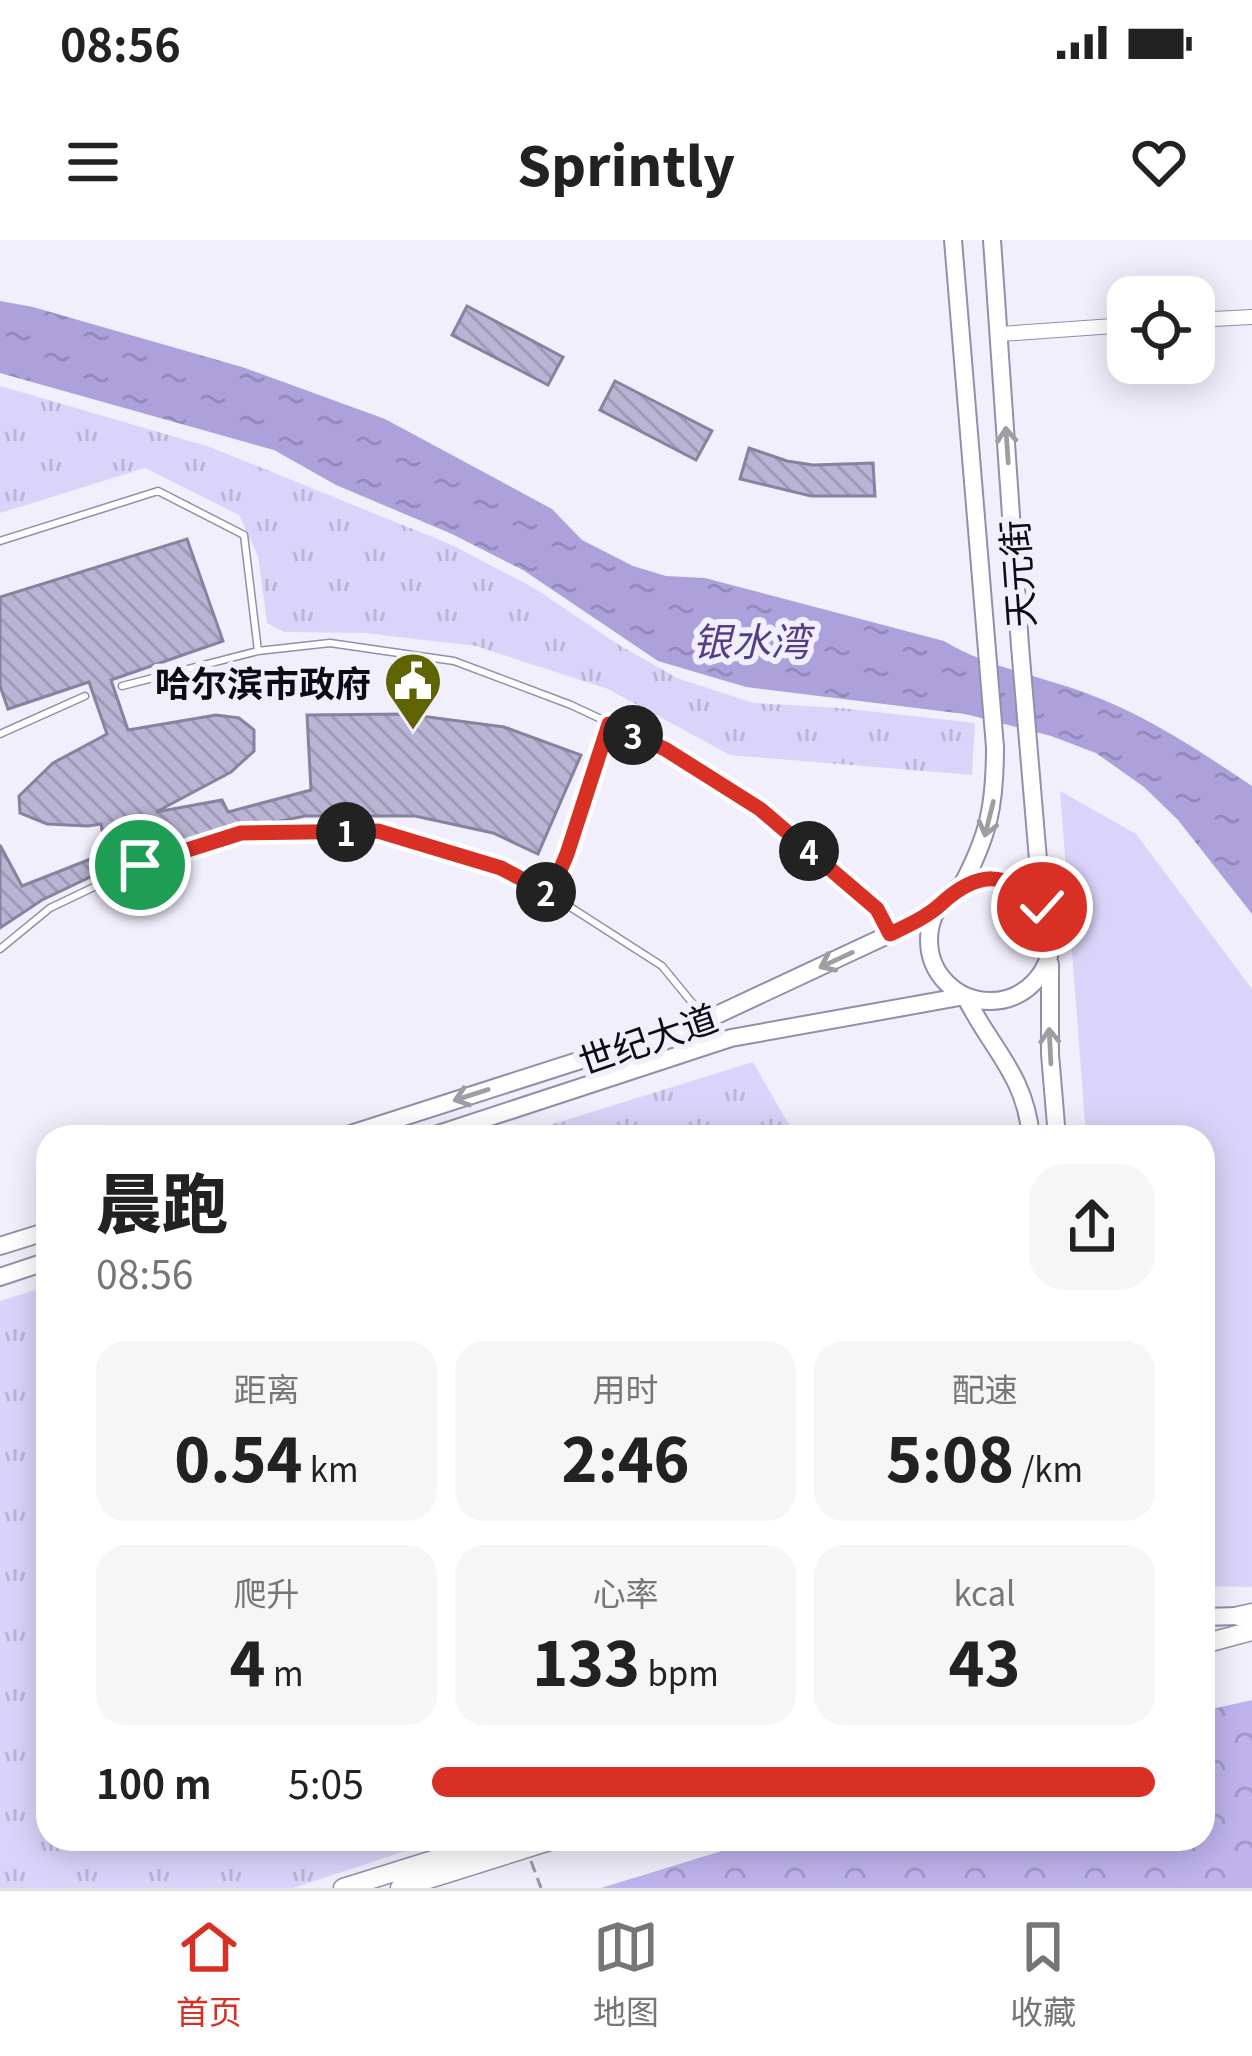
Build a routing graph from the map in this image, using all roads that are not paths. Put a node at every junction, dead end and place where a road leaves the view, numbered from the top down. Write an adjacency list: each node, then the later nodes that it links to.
1 (953, 240): 13 (main road, 天元街, one-way to 13)
2 (992, 240): 6 (main road, 天元街)
3 (1252, 316): 4 (street)
4 (1215, 319)
5 (1107, 326): 6 (street)
6 (1000, 334): 16 (main road, 天元街, one-way to 6)
7 (0, 541): 8 (lane)
8 (258, 651): 9 (lane); 11 (lane)
9 (122, 686)
10 (85, 696): 12 (lane)
11 (609, 724): 14 (lane); 17 (lane)
12 (0, 734)
13 (961, 886): 15 (main road); 16 (main road)
14 (550, 894): 18 (lane); 21 (lane)
15 (940, 906): 17 (main road, 世纪大道); 20 (main road)
16 (1042, 907): 19 (main road)
17 (890, 934): 21 (main road, 世纪大道, one-way to 21)
18 (0, 949)
19 (1050, 954): 20 (main road); 25 (main road, one-way to 19)
20 (964, 996): 23 (main road, 世纪大道); 24 (main road)
21 (706, 1020): 22 (main road, 世纪大道, one-way to 22)
22 (378, 1125)
23 (466, 1125)
24 (1028, 1125)
25 (1056, 1125)
26 (36, 1235): 27 (main road)
27 (0, 1246)
28 (36, 1265): 29 (main road)
29 (0, 1277)
30 (1245, 1614): 31 (main road)
31 (1215, 1616)
32 (1252, 1631): 33 (main road)
33 (1215, 1641)
34 (462, 1851): 36 (main road)
35 (520, 1851): 37 (main road)
36 (343, 1888)
37 (400, 1888)

